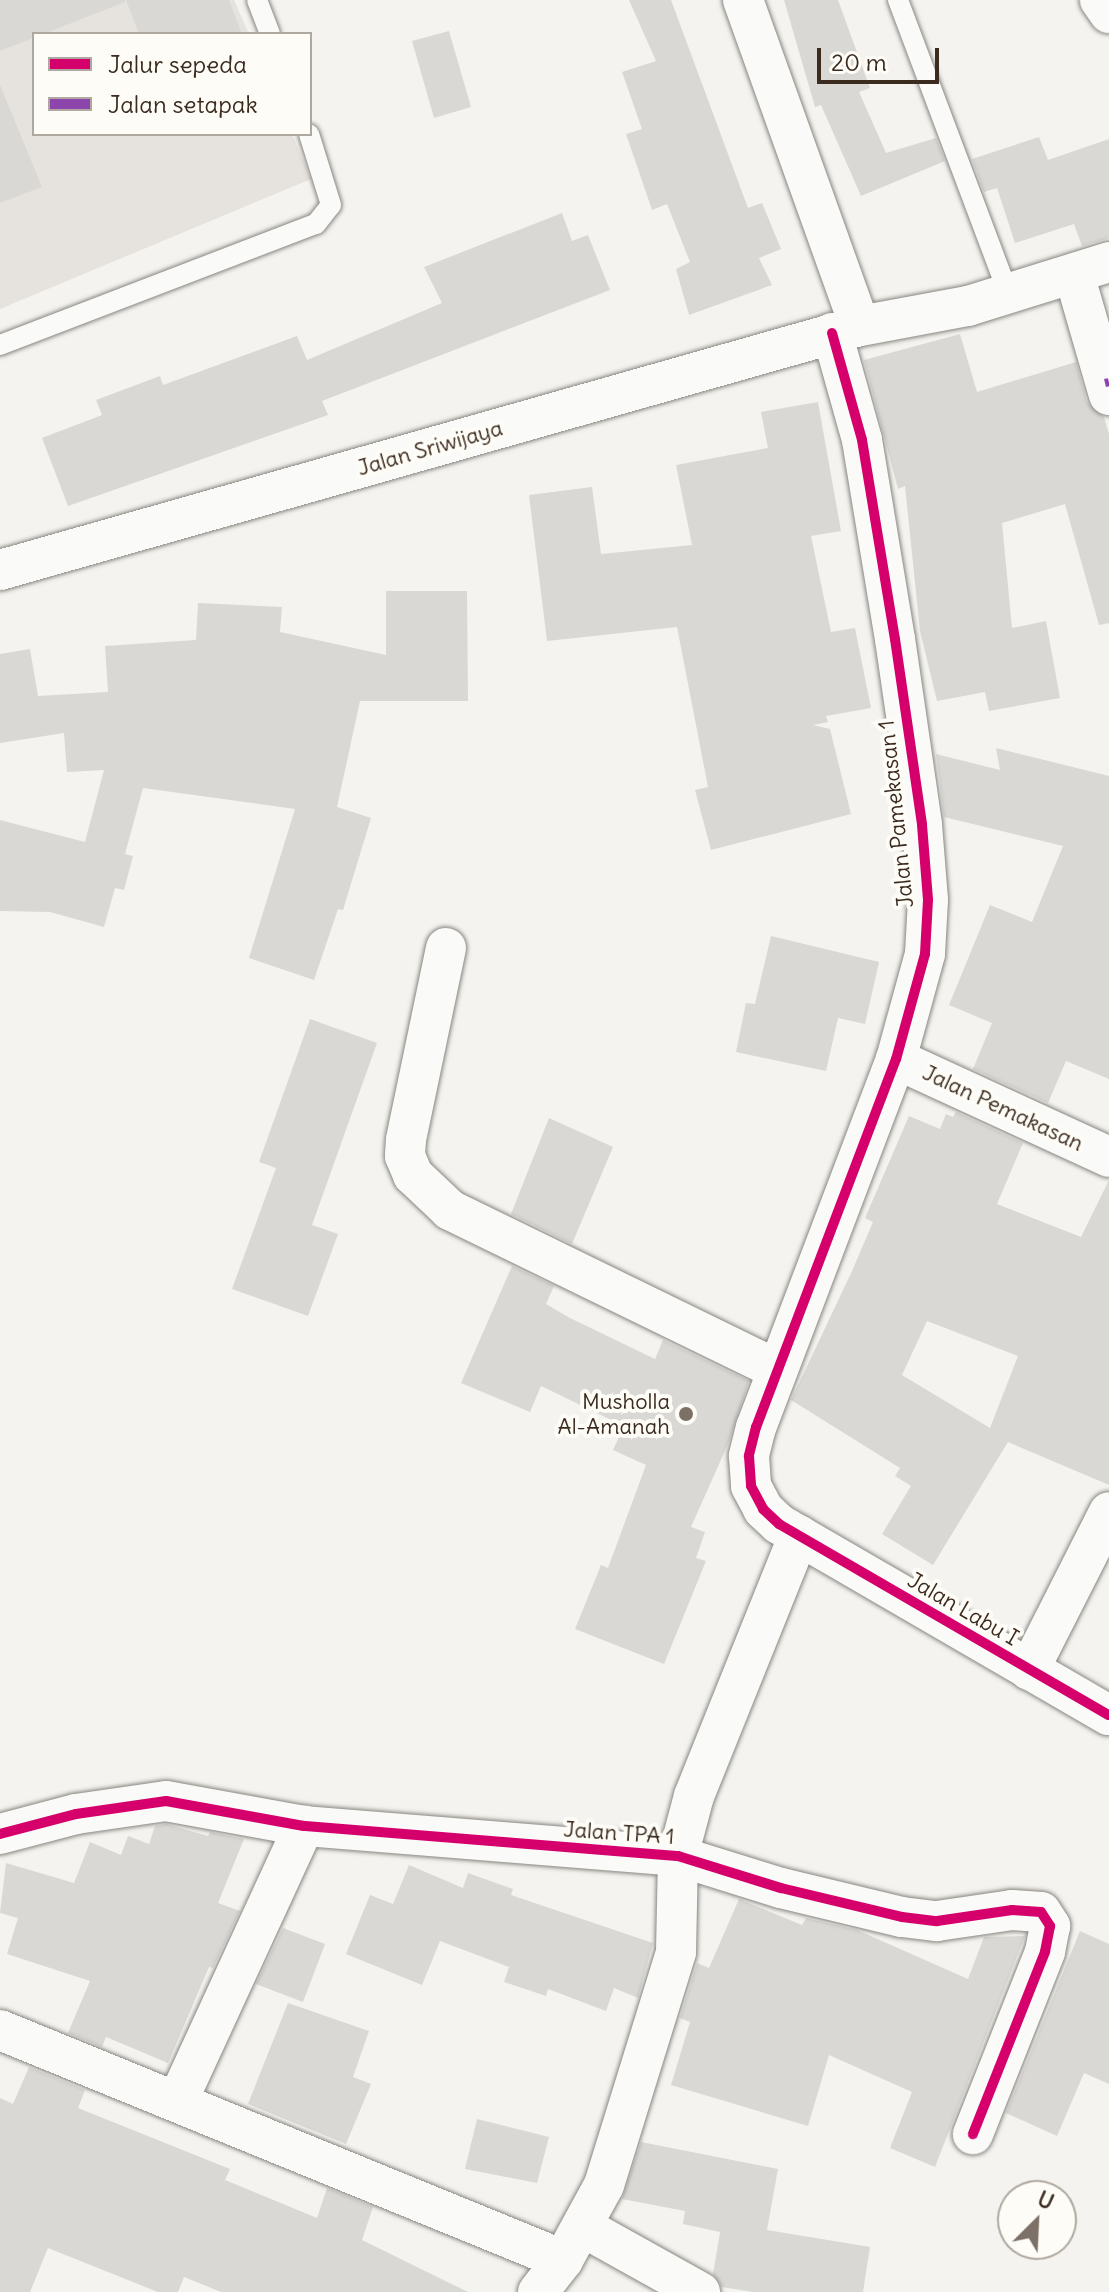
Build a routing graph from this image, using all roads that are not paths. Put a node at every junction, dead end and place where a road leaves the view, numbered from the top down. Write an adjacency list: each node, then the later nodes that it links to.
1 (257, 0): 6 (lane)
2 (743, 0): 10 (street)
3 (898, 0): 9 (lane)
4 (1100, 0): 5 (street)
5 (1109, 13)
6 (269, 32)
7 (310, 136): 11 (lane)
8 (1091, 268): 9 (street, Jalan Sriwijaya); 12 (street)
9 (1008, 293): 10 (street, Jalan Sriwijaya)
10 (846, 329): 13 (street, Jalan Sriwijaya); 15 (street, Jalan Pamekasan 1)
11 (0, 345)
12 (1108, 387)
13 (0, 570)
14 (446, 948): 17 (street)
15 (896, 1059): 16 (street, Jalan Pemakasan); 17 (street, Jalan Pamekasan 1)
16 (1109, 1157)
17 (776, 1369): 19 (street, Jalan Pamekasan 1)
18 (1109, 1512): 20 (street)
19 (799, 1535): 20 (street, Jalan Labu I); 24 (street)
20 (1029, 1670): 21 (street, Jalan Labu I)
21 (1109, 1715)
22 (304, 1826): 23 (street, Jalan TPA 1); 24 (street, Jalan TPA 1); 26 (street)
23 (0, 1834)
24 (678, 1856): 27 (street, Jalan TPA 1); 28 (street)
25 (0, 2030): 26 (street)
26 (178, 2100): 29 (street)
27 (973, 2134)
28 (583, 2227): 29 (street); 31 (street)
29 (563, 2260): 30 (street)
30 (538, 2292)
31 (700, 2292)

